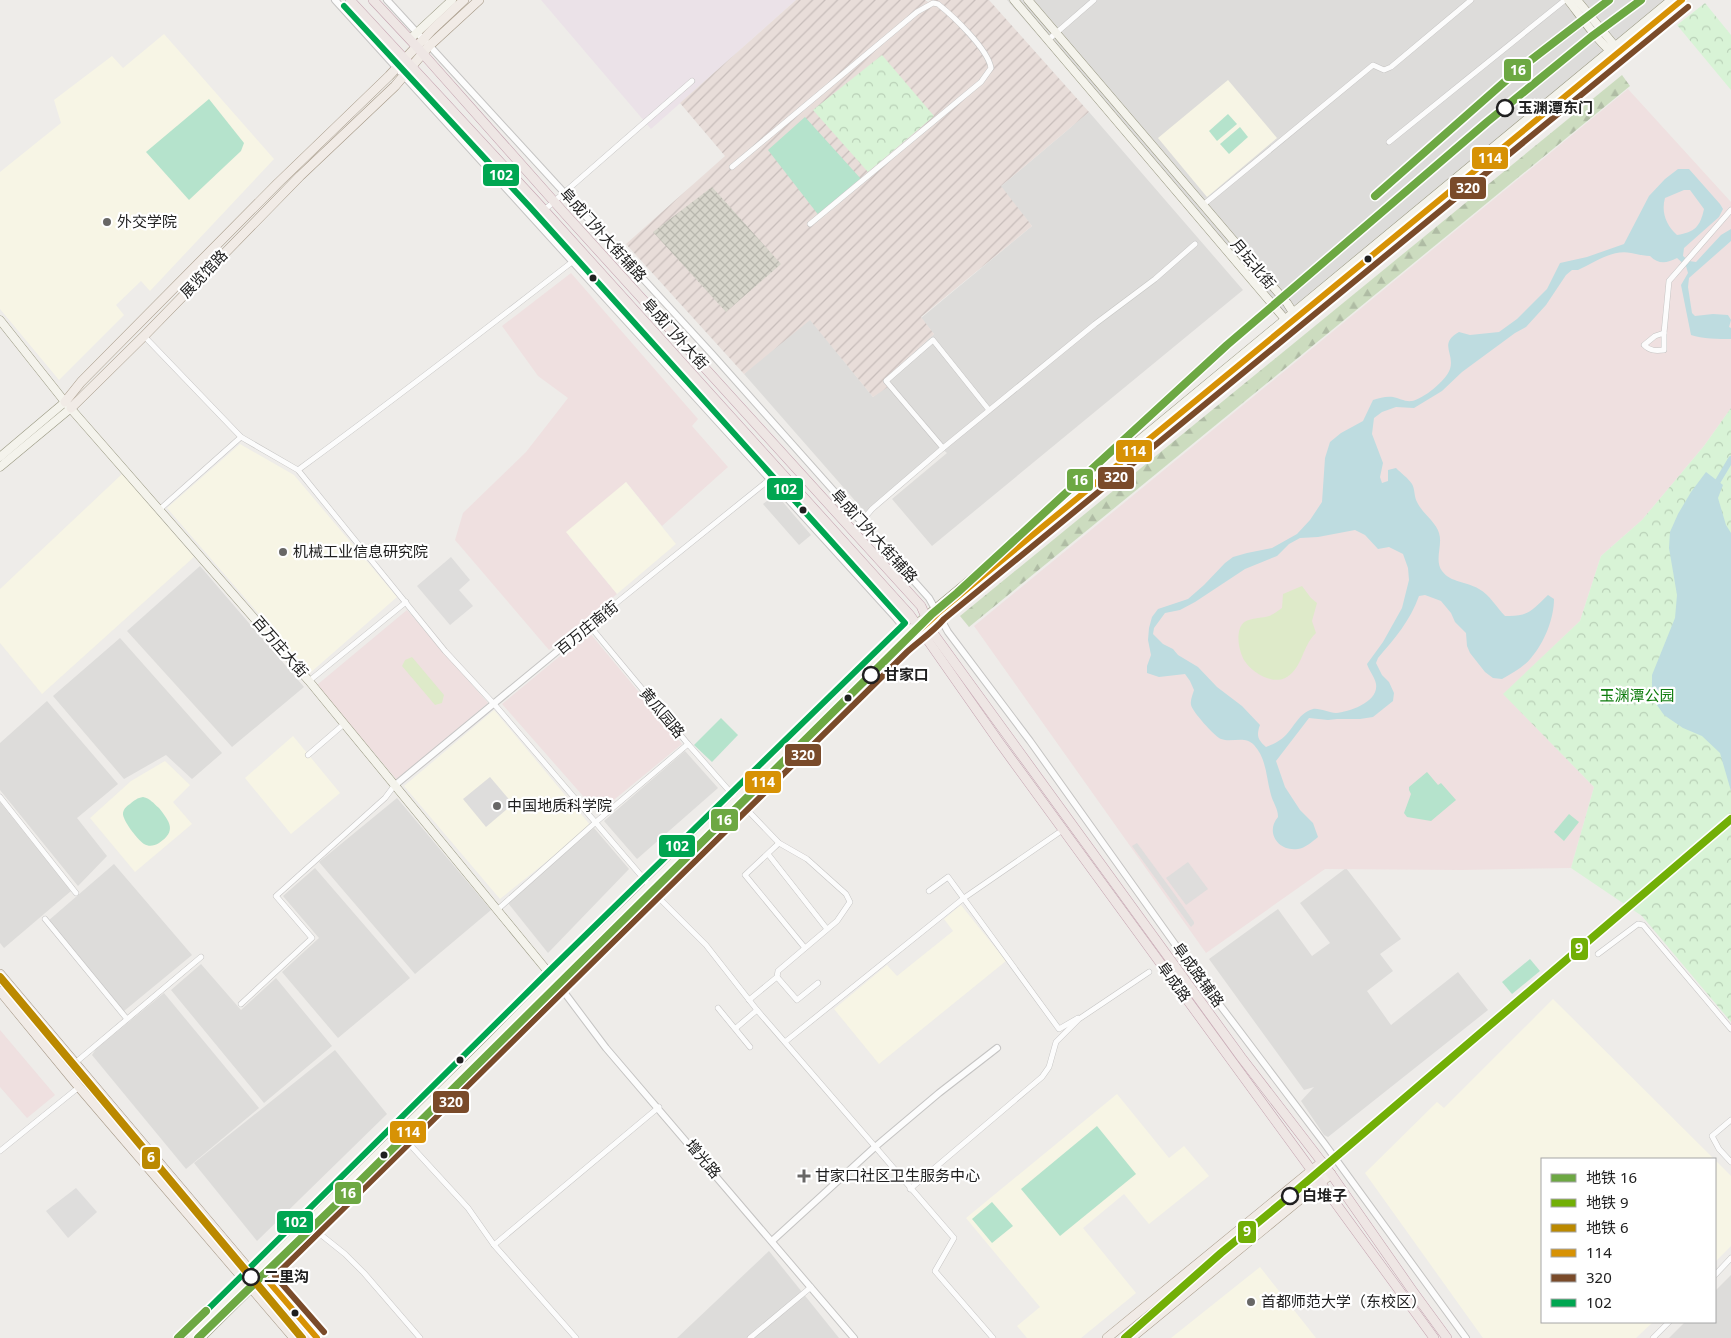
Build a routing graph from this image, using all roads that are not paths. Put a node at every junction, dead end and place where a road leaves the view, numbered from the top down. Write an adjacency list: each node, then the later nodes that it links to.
1 (335, 0): 22 (street)
2 (350, 0): 20 (highway, 阜成门外大街)
3 (373, 0): 18 (highway, 阜成门外大街)
4 (387, 0): 18 (street, 阜成门外大街辅路)
5 (452, 0): 18 (main road)
6 (464, 0): 18 (main road)
7 (479, 0): 18 (main road)
8 (1014, 0): 17 (main road, 月坛北街)
9 (1028, 0): 16 (main road, 月坛北街)
10 (1094, 0): 16 (street)
11 (1471, 0): 29 (street)
12 (1567, 0): 19 (main road); 25 (street)
13 (1577, 0): 19 (main road)
14 (1670, 0): 19 (main road)
15 (1682, 0): 19 (main road)
16 (1056, 33): 17 (street); 29 (main road, 月坛北街)
17 (1048, 40): 38 (main road, 月坛北街)
18 (420, 43): 20 (main road, 展览馆路); 21 (main road, 展览馆路); 27 (street, 阜成门外大街辅路); 28 (highway, 阜成门外大街)
19 (1613, 50): 37 (main road)
20 (404, 59): 21 (highway, 阜成门外大街); 22 (main road, 展览馆路)
21 (412, 66): 23 (main road, 展览馆路); 30 (highway, 阜成门外大街)
22 (396, 68): 23 (street); 42 (main road, 展览馆路)
23 (404, 76): 32 (street); 41 (main road, 展览馆路)
24 (692, 81): 27 (street)
25 (1389, 142)
26 (732, 167): 33 (street)
27 (564, 192): 28 (street); 52 (street, 阜成门外大街辅路)
28 (554, 201): 30 (street); 53 (highway, 阜成门外大街)
29 (1203, 205): 37 (main road, 月坛北街)
30 (544, 210): 32 (street); 35 (highway, 阜成门外大街)
31 (1731, 210): 40 (street)
32 (534, 219): 36 (street)
33 (810, 224)
34 (1195, 244): 43 (street)
35 (581, 252): 36 (street); 49 (highway, 阜成门外大街)
36 (572, 262): 48 (street); 50 (street)
37 (1294, 314): 38 (main road); 55 (main road)
38 (1284, 318): 55 (main road)
39 (0, 320): 42 (main road, 百万庄大街)
40 (1664, 333)
41 (144, 336): 42 (main road, 展览馆路); 44 (street)
42 (68, 405): 46 (main road, 展览馆路); 47 (main road, 展览馆路); 51 (main road, 百万庄大街)
43 (989, 410): 45 (street); 45 (street)
44 (241, 437): 48 (street); 51 (street)
45 (943, 448): 52 (street)
46 (0, 457)
47 (0, 467)
48 (298, 470): 54 (street)
49 (780, 471): 50 (street, 百万庄南街); 57 (highway, 阜成门外大街)
50 (770, 479): 56 (street, 百万庄南街); 58 (street)
51 (160, 509): 59 (main road, 百万庄大街)
52 (861, 522): 53 (street); 55 (street, 阜成门外大街辅路)
53 (852, 531): 57 (highway, 阜成门外大街)
54 (406, 602): 59 (street); 60 (street)
55 (936, 611): 57 (main road); 133 (street, 阜成路辅路)
56 (589, 625): 60 (street, 百万庄南街); 62 (street, 黄瓜园路)
57 (923, 625): 58 (main road); 66 (main road); 68 (highway, 阜成路); 105 (highway, 阜成路)
58 (907, 632): 66 (main road)
59 (309, 682): 61 (main road, 百万庄大街)
60 (494, 704): 64 (street, 百万庄南街); 67 (street)
61 (344, 724): 63 (street); 64 (main road, 百万庄大街)
62 (688, 744): 66 (street, 黄瓜园路); 67 (street)
63 (308, 755)
64 (394, 786): 75 (main road, 百万庄大街); 88 (street)
65 (0, 797): 73 (street)
66 (740, 801): 69 (street, 黄瓜园路); 71 (main road)
67 (596, 822): 71 (street); 75 (street)
68 (1064, 828): 74 (street); 107 (highway, 阜成路)
69 (780, 843): 70 (street); 77 (street, 黄瓜园路)
70 (768, 854): 77 (street); 78 (street)
71 (653, 891): 84 (main road); 84 (main road); 87 (street)
72 (929, 892): 74 (street)
73 (76, 893)
74 (964, 898): 91 (street); 95 (street)
75 (497, 910): 84 (main road, 百万庄大街)
76 (45, 919): 92 (street)
77 (827, 929): 78 (street)
78 (805, 948): 83 (street)
79 (1598, 954): 94 (street)
80 (201, 957): 92 (street)
81 (1149, 972): 110 (street)
82 (0, 974): 98 (main road)
83 (777, 977): 85 (street); 87 (street)
84 (556, 981): 100 (street, 增光路); 102 (main road); 102 (main road)
85 (818, 982)
86 (0, 991): 99 (main road)
87 (749, 1000): 90 (street)
88 (241, 1004)
89 (718, 1008): 93 (street)
90 (757, 1010): 93 (street); 95 (street)
91 (1081, 1016)
92 (127, 1019): 98 (street)
93 (736, 1028): 96 (street)
94 (1731, 1029)
95 (785, 1042): 103 (street)
96 (750, 1047)
97 (997, 1048): 103 (street)
98 (75, 1063): 116 (main road)
99 (79, 1087): 104 (street); 116 (main road)
100 (659, 1108): 112 (street, 增光路); 113 (street)
101 (1731, 1120): 106 (street)
102 (403, 1137): 111 (main road); 113 (street)
103 (874, 1147): 110 (street); 112 (street)
104 (0, 1152)
105 (1322, 1162): 107 (main road); 108 (highway, 阜成路)
106 (1731, 1162)
107 (1312, 1170): 109 (highway, 阜成路); 129 (main road)
108 (1331, 1174): 109 (main road); 132 (highway)
109 (1322, 1182): 130 (main road); 131 (highway, 阜成路)
110 (910, 1188): 128 (street)
111 (309, 1225): 116 (main road); 124 (street)
112 (772, 1240): 117 (street, 增光路)
113 (494, 1246): 125 (street)
114 (1731, 1258): 115 (street)
115 (1716, 1274)
116 (255, 1276): 119 (main road); 120 (main road); 121 (main road); 122 (main road); 123 (street)
117 (811, 1287): 126 (street); 127 (street, 增光路)
118 (1668, 1323): 134 (street)
119 (191, 1338)
120 (200, 1338)
121 (294, 1338)
122 (307, 1338)
123 (317, 1338)
124 (420, 1338)
125 (576, 1338)
126 (750, 1338)
127 (854, 1338)
128 (993, 1338)
129 (1107, 1338)
130 (1131, 1338)
131 (1434, 1338)
132 (1447, 1338)
133 (1466, 1338)
134 (1653, 1338)

